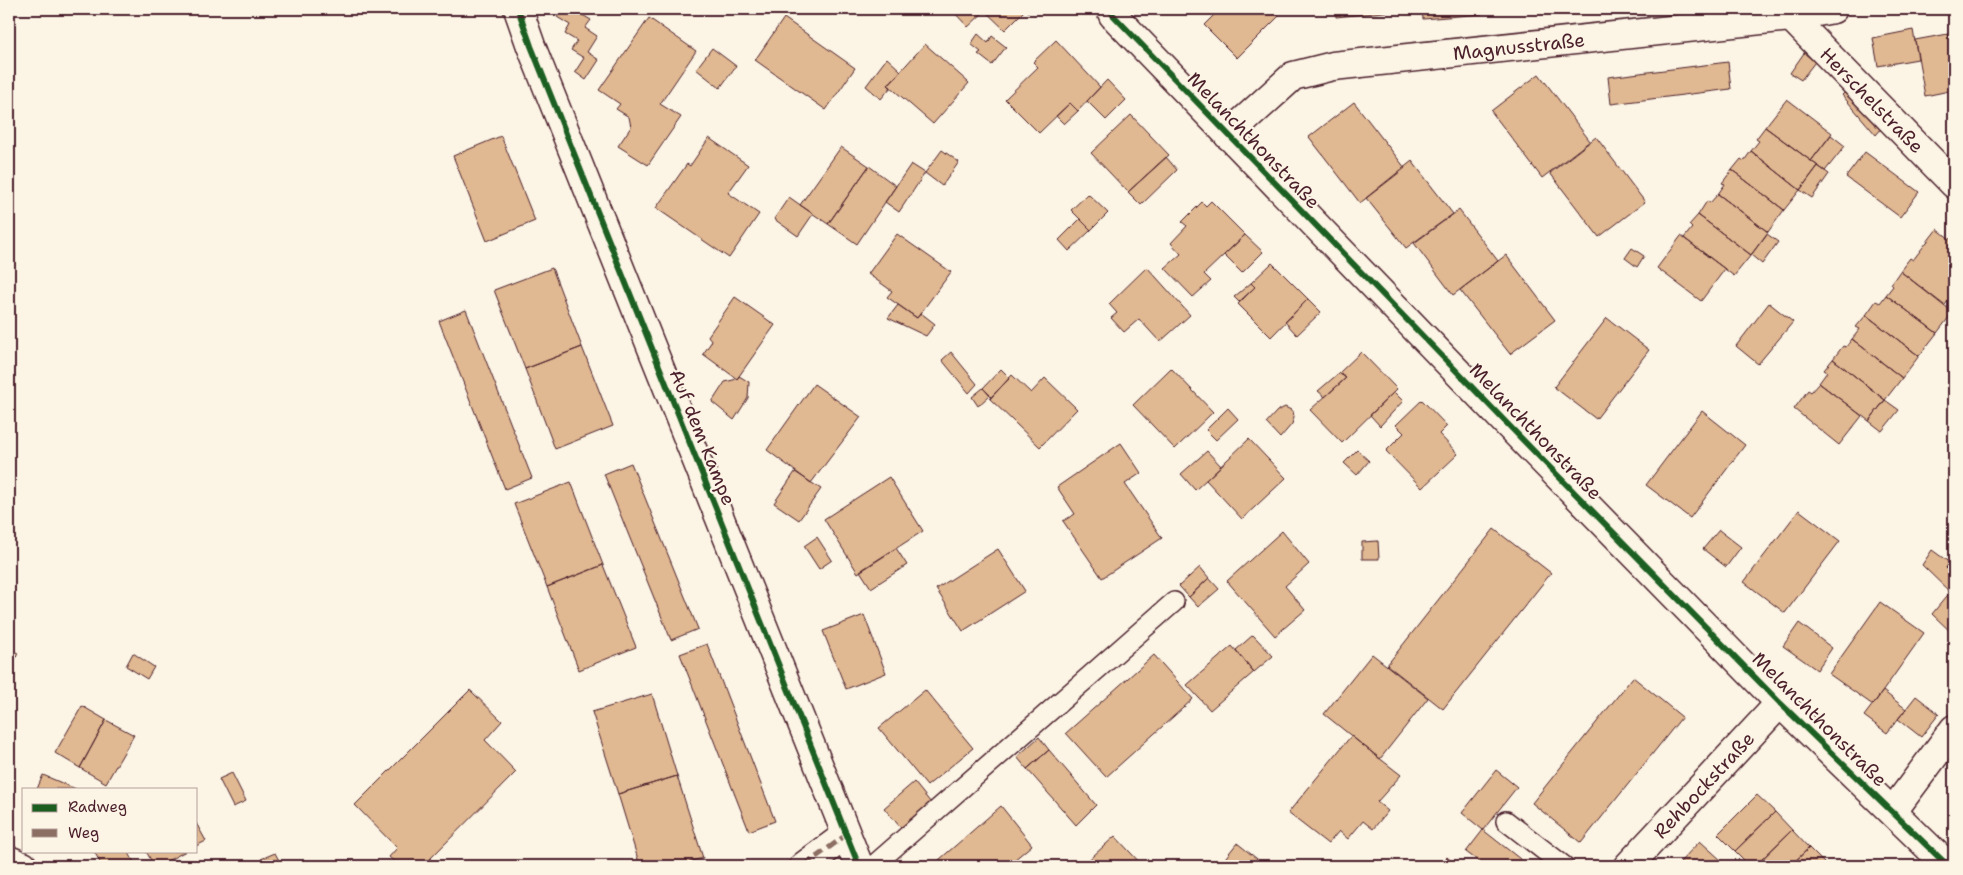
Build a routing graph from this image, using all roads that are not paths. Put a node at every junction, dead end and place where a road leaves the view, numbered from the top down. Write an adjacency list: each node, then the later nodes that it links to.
1 (1111, 9): 5 (street, Melanchthonstraße)
2 (1833, 9): 4 (street, Magnusstraße)
3 (523, 12): 12 (street, Auf dem Kampe)
4 (1792, 16): 5 (street, Magnusstraße); 6 (street, Herschelstraße)
5 (1228, 135): 8 (street, Melanchthonstraße)
6 (1954, 184)
7 (1174, 602): 17 (lane)
8 (1780, 703): 10 (street, Melanchthonstraße); 19 (street, Rehbockstraße)
9 (1954, 729): 10 (street)
10 (1892, 811): 20 (street, Melanchthonstraße)
11 (1506, 821): 18 (lane)
12 (846, 836): 15 (street); 16 (street, Auf dem Kampe)
13 (9, 860): 14 (street)
14 (23, 866)
15 (804, 866)
16 (859, 866)
17 (873, 866)
18 (1564, 866)
19 (1628, 866)
20 (1948, 866)

